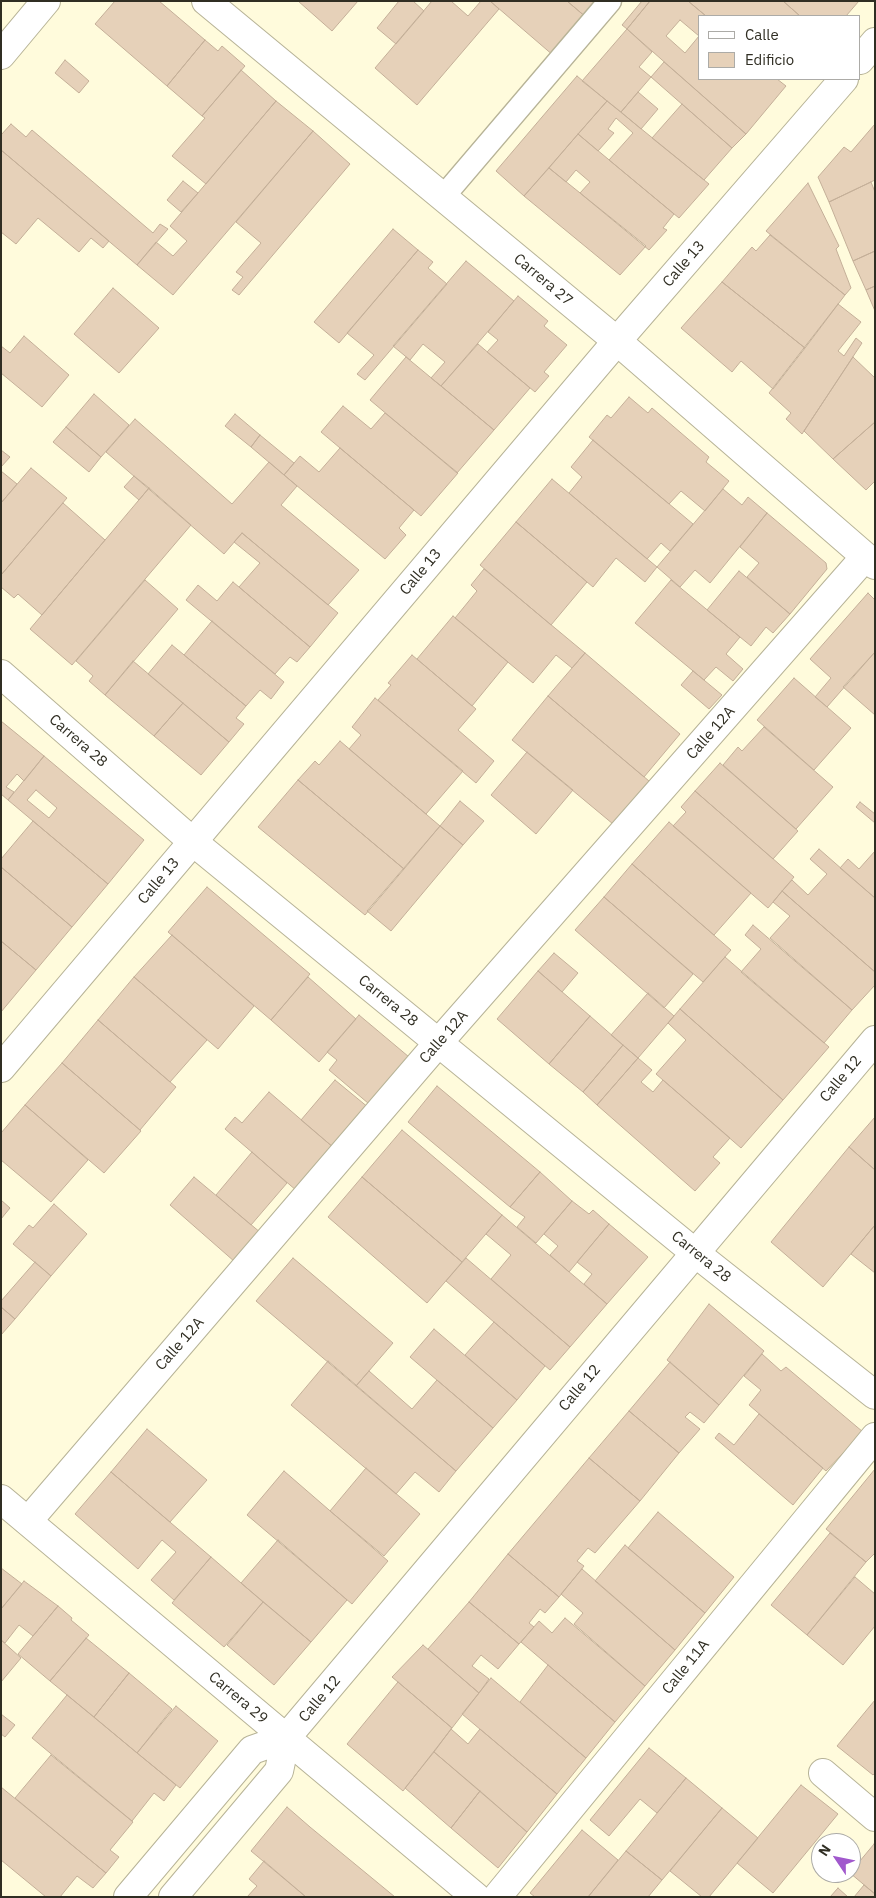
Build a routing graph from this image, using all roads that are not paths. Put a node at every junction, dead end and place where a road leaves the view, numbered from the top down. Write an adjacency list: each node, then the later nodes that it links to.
1 (46, 1): 5 (street)
2 (206, 1): 8 (street, Carrera 27)
3 (610, 1): 8 (lane)
4 (875, 42): 6 (street)
5 (1, 55)
6 (861, 59)
7 (843, 80): 9 (street, Calle 13)
8 (443, 197): 9 (street, Carrera 27)
9 (617, 341): 10 (street, Carrera 27); 12 (street, Calle 13)
10 (870, 561): 14 (street, Calle 12A)
11 (1, 674): 12 (street, Carrera 28)
12 (192, 841): 14 (street, Carrera 28); 15 (street, Calle 13)
13 (875, 1040): 16 (street, Calle 12)
14 (439, 1042): 16 (street, Carrera 28); 20 (street, Calle 12A)
15 (1, 1068)
16 (694, 1252): 17 (street, Carrera 28); 21 (street, Calle 12)
17 (875, 1395)
18 (875, 1437): 27 (street, Calle 11A)
19 (1, 1499): 20 (street, Carrera 29)
20 (28, 1521): 21 (street, Carrera 29)
21 (286, 1738): 24 (street); 25 (street, Calle 12); 26 (street, Carrera 29)
22 (823, 1773): 23 (street)
23 (875, 1817)
24 (128, 1897)
25 (173, 1897)
26 (476, 1897)
27 (496, 1897)

